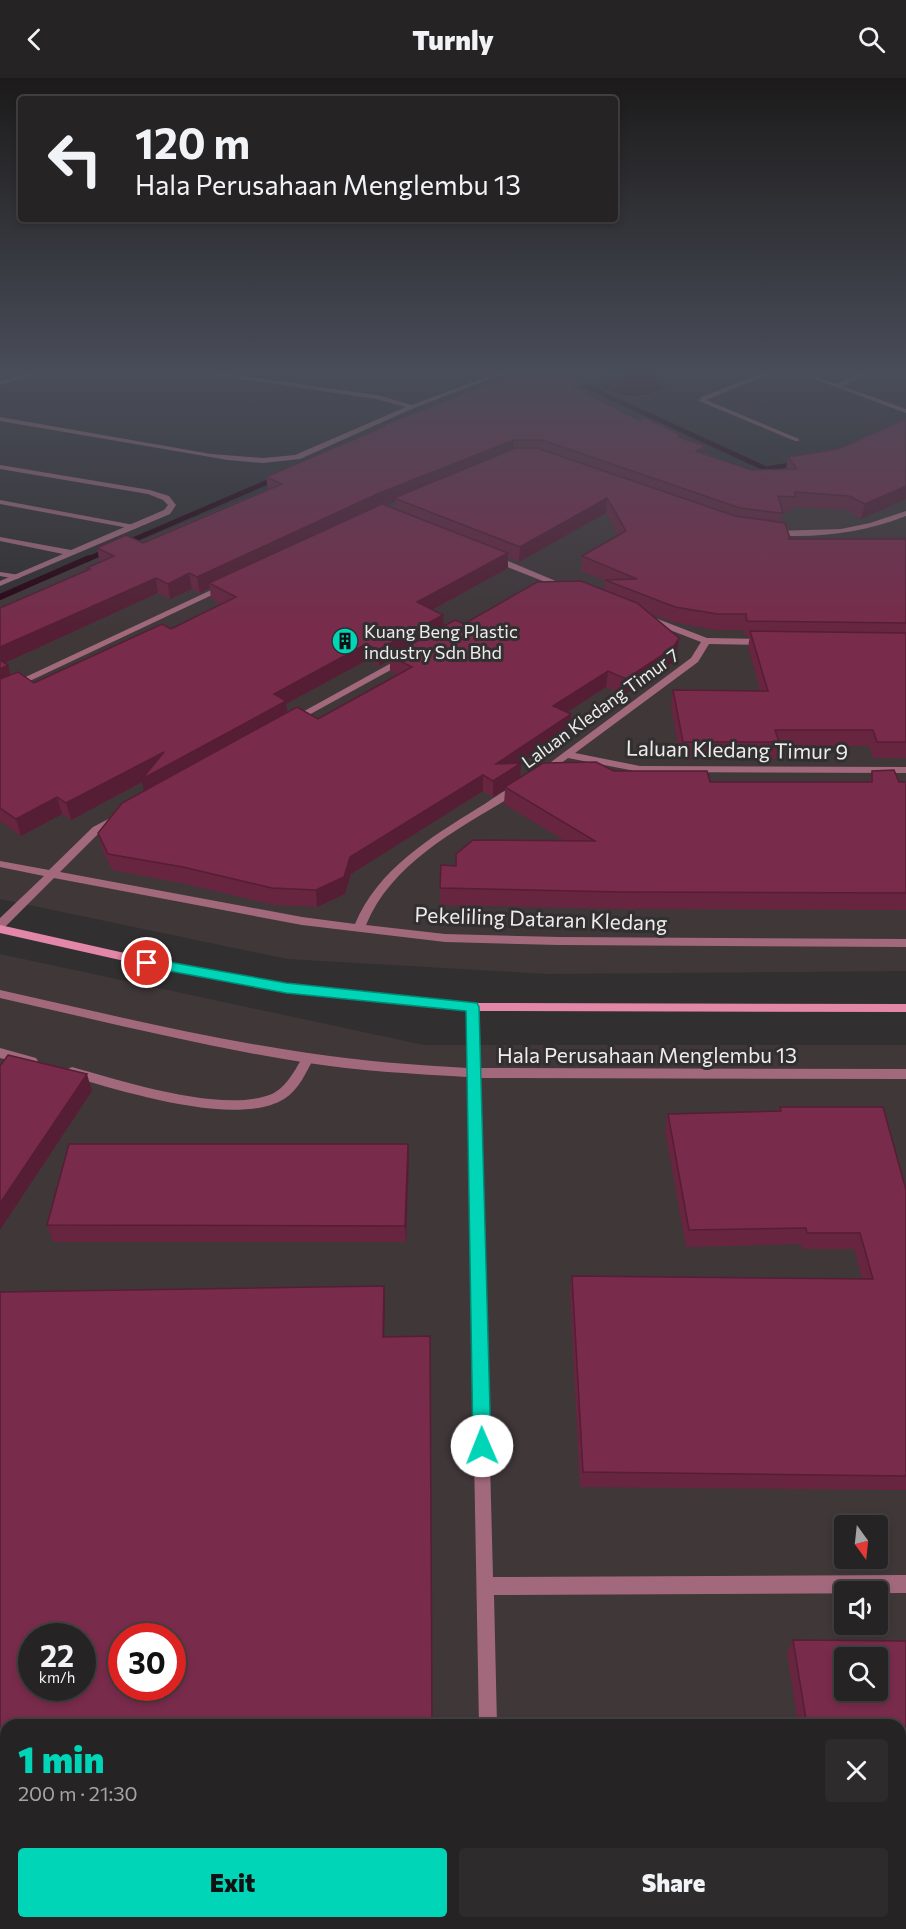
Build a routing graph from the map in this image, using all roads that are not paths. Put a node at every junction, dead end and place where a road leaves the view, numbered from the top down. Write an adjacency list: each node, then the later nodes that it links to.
1 (253, 460): 2 (street)
2 (283, 460)
3 (0, 467): 6 (street)
4 (0, 502): 6 (street)
5 (906, 513): 7 (street)
6 (135, 527): 10 (street)
7 (768, 532)
8 (0, 539): 10 (street)
9 (480, 552): 13 (street)
10 (72, 554): 12 (street)
11 (0, 574): 12 (street)
12 (17, 577): 15 (street)
13 (546, 579): 16 (street); 17 (street)
14 (234, 583): 22 (street)
15 (0, 584)
16 (536, 585)
17 (578, 591)
18 (642, 616): 19 (street, Laluan Kledang Timur 7)
19 (706, 641): 20 (street); 24 (street, Laluan Kledang Timur 7)
20 (776, 642)
21 (412, 654): 23 (street)
22 (0, 693)
23 (279, 728)
24 (568, 755): 25 (street, Laluan Kledang Timur 9); 26 (street, Laluan Kledang Timur 7)
25 (906, 770)
26 (540, 774)
27 (530, 780): 32 (street, Laluan Kledang Timur 7)
28 (127, 812): 30 (street)
29 (0, 864): 30 (street, Pekeliling Dataran Kledang)
30 (49, 875): 31 (street); 32 (street, Pekeliling Dataran Kledang)
31 (0, 927): 35 (street)
32 (359, 928): 33 (street, Pekeliling Dataran Kledang)
33 (906, 942)
34 (0, 994): 38 (street, Hala Perusahaan Menglembu 13)
35 (472, 1007): 36 (street); 39 (street)
36 (906, 1008)
37 (0, 1053): 38 (street)
38 (308, 1058): 39 (street, Hala Perusahaan Menglembu 13)
39 (472, 1073): 40 (street, Hala Perusahaan Menglembu 13); 42 (street)
40 (906, 1074)
41 (906, 1584): 42 (street)
42 (485, 1586): 43 (street)
43 (488, 1719)

